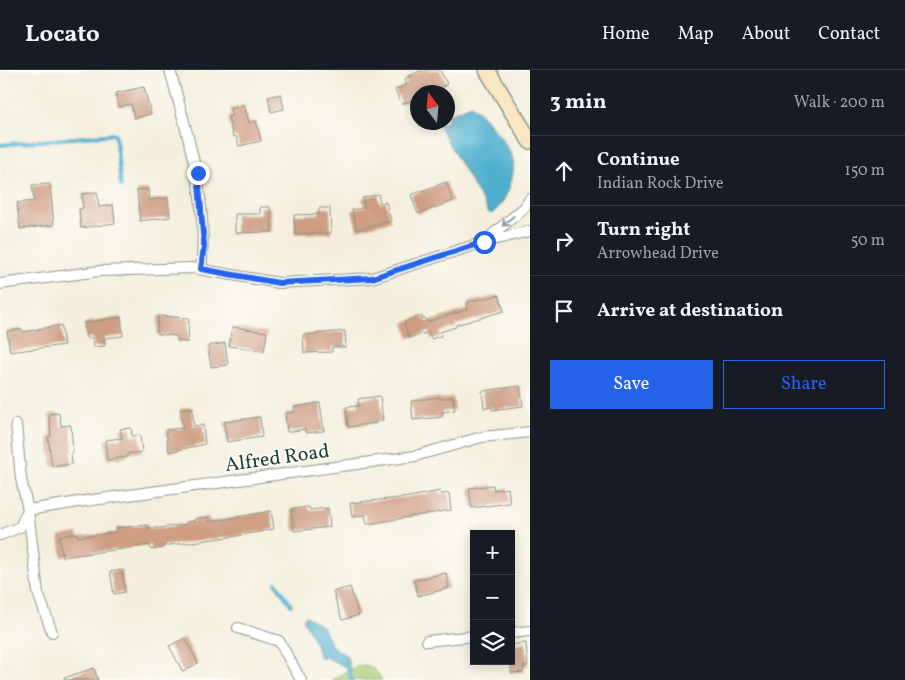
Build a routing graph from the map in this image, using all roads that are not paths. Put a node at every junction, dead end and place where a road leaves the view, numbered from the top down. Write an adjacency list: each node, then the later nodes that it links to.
1 (170, 70): 7 (street)
2 (487, 70): 3 (main road)
3 (530, 141)
4 (530, 199): 6 (street, one-way to 6)
5 (530, 231): 6 (street)
6 (484, 242): 7 (street)
7 (201, 269): 8 (street)
8 (0, 284)
9 (16, 424): 11 (street)
10 (530, 432): 11 (street, Alfred Road)
11 (28, 510): 12 (street); 15 (street)
12 (0, 535)
13 (238, 628): 19 (street)
14 (530, 631): 16 (street)
15 (52, 632)
16 (515, 632)
17 (470, 636): 18 (street)
18 (427, 641)
19 (301, 680)

